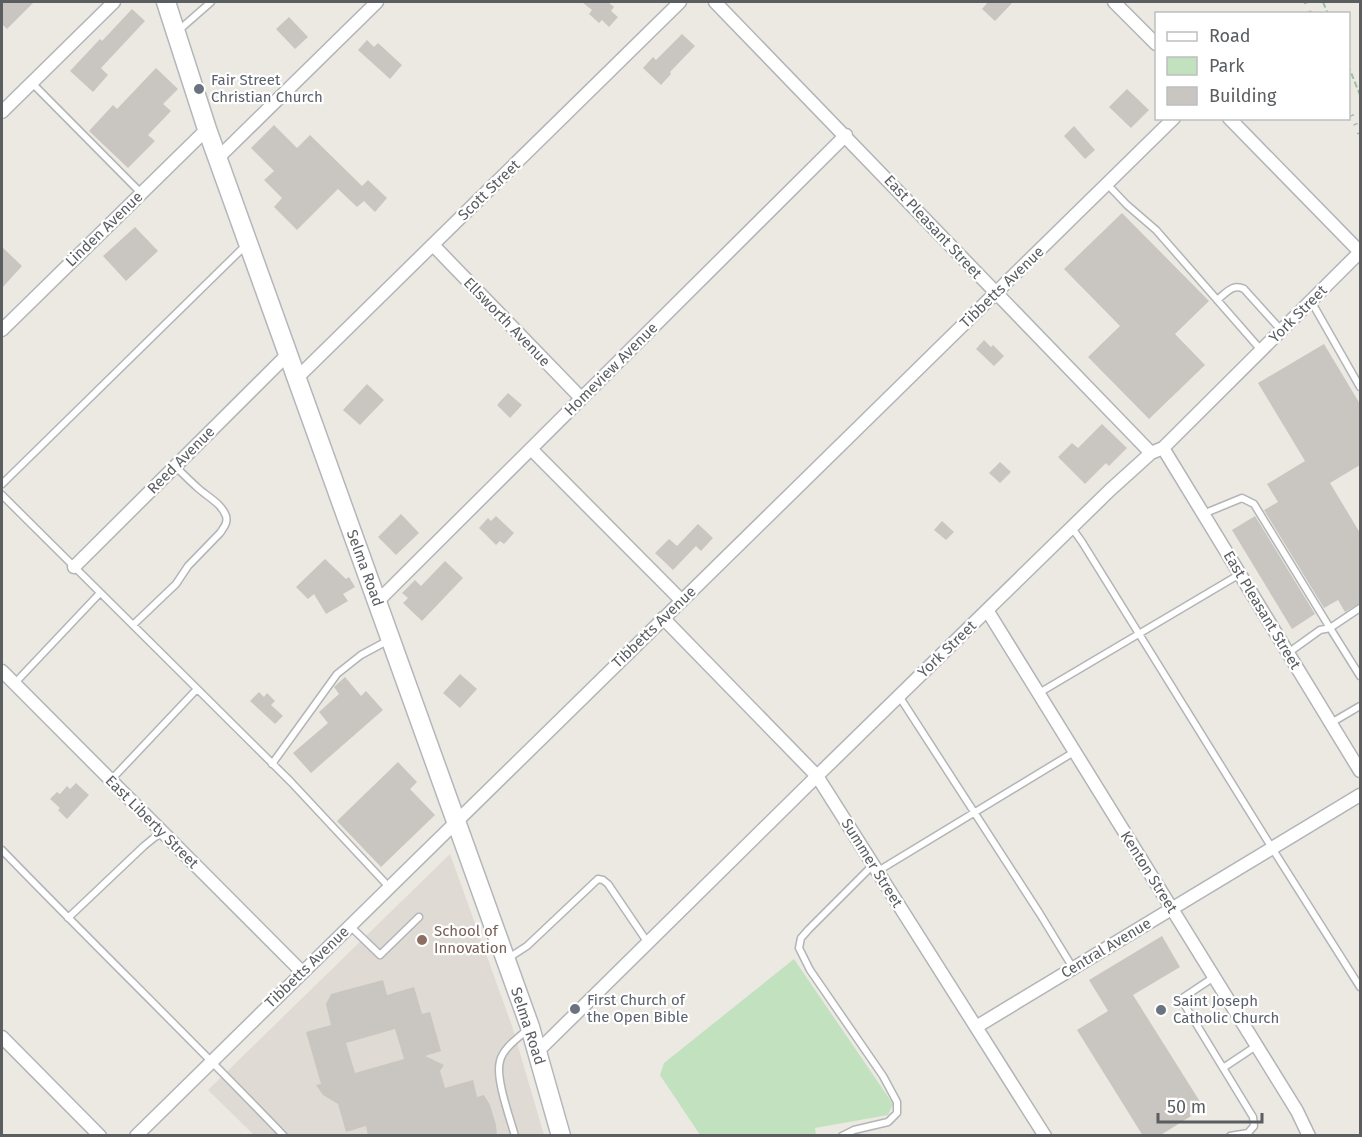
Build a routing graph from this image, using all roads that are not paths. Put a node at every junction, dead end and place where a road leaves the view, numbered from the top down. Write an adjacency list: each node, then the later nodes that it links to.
1 (114, 2): 10 (street)
2 (166, 2): 8 (street, Selma Road)
3 (211, 2): 8 (lane)
4 (377, 2): 16 (street)
5 (680, 2): 20 (street, Scott Street)
6 (716, 2): 15 (street, East Pleasant Street)
7 (1114, 2): 9 (street)
8 (177, 33): 14 (street, Selma Road)
9 (1155, 43)
10 (32, 82): 11 (street); 18 (lane)
11 (2, 112)
12 (1172, 120): 17 (street, Tibbetts Avenue)
13 (1231, 120): 21 (street)
14 (207, 129): 16 (street, Selma Road); 18 (street, Linden Avenue)
15 (846, 135): 22 (street, East Pleasant Street); 31 (street, Homeview Avenue)
16 (218, 158): 19 (street, Selma Road)
17 (1107, 184): 22 (street, Tibbetts Avenue); 23 (lane)
18 (141, 193): 25 (street, Linden Avenue)
19 (248, 243): 28 (street, Selma Road); 36 (lane)
20 (433, 245): 29 (street, Scott Street); 31 (street, Ellsworth Avenue)
21 (1360, 252): 24 (street, York Street)
22 (995, 293): 34 (street, East Pleasant Street); 43 (street, Tibbetts Avenue)
23 (1217, 300): 26 (lane); 27 (lane)
24 (1311, 301): 26 (street, York Street); 30 (lane)
25 (2, 330)
26 (1281, 330): 27 (street, York Street)
27 (1261, 350): 32 (street, York Street)
28 (288, 354): 29 (street, Selma Road); 35 (street, Reed Avenue)
29 (297, 378): 44 (street, Selma Road)
30 (1360, 387)
31 (581, 398): 33 (street, Homeview Avenue)
32 (1163, 448): 34 (street, York Street); 38 (street, East Pleasant Street)
33 (531, 449): 43 (street); 44 (street, Homeview Avenue)
34 (1151, 453): 39 (street, York Street)
35 (175, 466): 40 (street, Reed Avenue); 48 (lane)
36 (2, 484)
37 (2, 498): 40 (lane)
38 (1203, 514): 41 (street, East Pleasant Street); 49 (lane)
39 (1072, 528): 46 (street, York Street); 50 (lane)
40 (74, 567): 42 (lane)
41 (1240, 574): 50 (lane); 52 (street, East Pleasant Street)
42 (100, 593): 48 (lane); 55 (lane)
43 (681, 600): 47 (street, Tibbetts Avenue)
44 (377, 602): 51 (street, Selma Road)
45 (1360, 608): 49 (lane)
46 (987, 610): 57 (street, Kenton Street); 58 (street, York Street)
47 (663, 618): 64 (street, Summer Street); 68 (street, Tibbetts Avenue)
48 (133, 626): 56 (lane)
49 (1330, 628): 52 (lane); 54 (lane)
50 (1139, 633): 57 (lane); 70 (lane)
51 (391, 639): 62 (lane); 68 (street, Selma Road)
52 (1288, 653): 60 (street, East Pleasant Street)
53 (2, 671): 55 (street, East Liberty Street)
54 (1360, 676)
55 (14, 684): 65 (street, East Liberty Street)
56 (197, 689): 62 (lane); 65 (lane)
57 (1039, 694): 61 (street, Kenton Street)
58 (899, 696): 64 (street, York Street); 67 (lane)
59 (1360, 706): 60 (lane)
60 (1331, 723): 63 (street, East Pleasant Street)
61 (1075, 752): 67 (lane); 74 (street, Kenton Street)
62 (272, 764): 73 (lane)
63 (1360, 771)
64 (816, 776): 72 (street, Summer Street); 78 (street, York Street)
65 (111, 780): 69 (street, East Liberty Street)
66 (1360, 795): 70 (street, Central Avenue)
67 (975, 812): 72 (lane); 80 (lane)
68 (456, 821): 73 (street, Tibbetts Avenue); 79 (street, Selma Road)
69 (163, 833): 76 (lane); 81 (street, East Liberty Street)
70 (1272, 848): 74 (street, Central Avenue); 83 (lane)
71 (2, 850): 76 (lane)
72 (875, 868): 85 (street, Summer Street); 96 (lane)
73 (389, 887): 77 (street, Tibbetts Avenue)
74 (1172, 909): 80 (street, Central Avenue); 82 (street, Kenton Street)
75 (419, 917): 77 (lane)
76 (68, 918): 89 (lane)
77 (350, 925): 81 (street, Tibbetts Avenue)
78 (648, 943): 79 (lane); 88 (street, York Street)
79 (506, 960): 84 (street, Selma Road)
80 (1073, 968): 85 (street, Central Avenue)
81 (302, 972): 89 (street, Tibbetts Avenue)
82 (1214, 977): 87 (street, Kenton Street); 90 (lane)
83 (1360, 987)
84 (530, 1027): 88 (street, Selma Road); 94 (lane)
85 (976, 1027): 97 (street, Summer Street)
86 (2, 1037): 91 (street)
87 (1257, 1046): 90 (lane); 99 (street, Kenton Street)
88 (537, 1052): 95 (street, Selma Road)
89 (212, 1060): 92 (street, Tibbetts Avenue); 93 (lane)
90 (1223, 1068): 98 (lane)
91 (100, 1136)
92 (136, 1136)
93 (284, 1136)
94 (515, 1136)
95 (561, 1136)
96 (842, 1136)
97 (1045, 1136)
98 (1230, 1136)
99 (1309, 1136)

